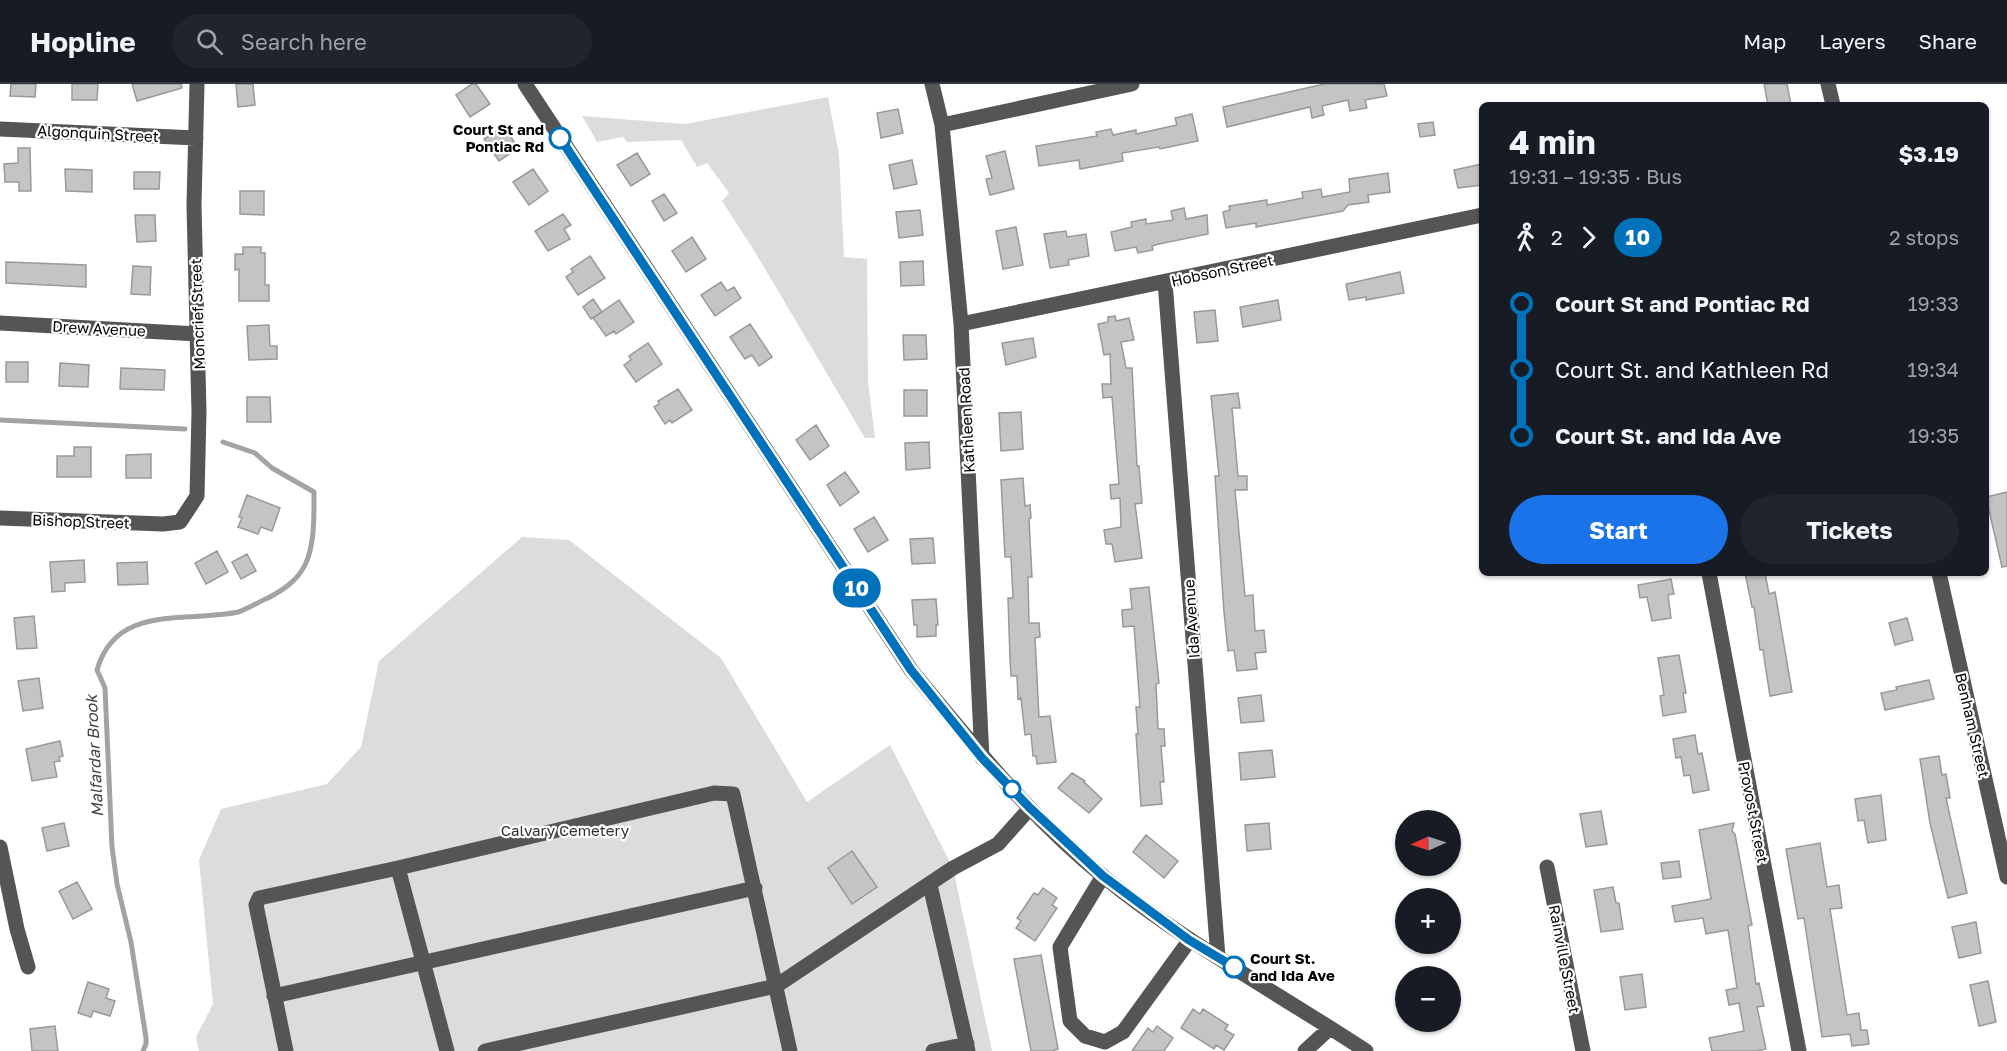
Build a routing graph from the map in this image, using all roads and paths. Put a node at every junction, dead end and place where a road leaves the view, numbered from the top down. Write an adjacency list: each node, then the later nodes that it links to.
1 (197, 84): 9 (street, Moncrief Street)
2 (525, 84): 19 (street)
3 (932, 84): 7 (street, Kathleen Road)
4 (1132, 84): 7 (street)
5 (1828, 84): 6 (street)
6 (1832, 102)
7 (942, 125): 13 (street, Kathleen Road)
8 (0, 129): 9 (street, Algonquin Street)
9 (196, 138): 14 (street, Moncrief Street)
10 (1479, 216): 11 (street, Hobson Street)
11 (1165, 282): 13 (street, Hobson Street); 29 (street, Ida Avenue)
12 (0, 323): 14 (street, Drew Avenue)
13 (961, 324): 19 (street, Kathleen Road)
14 (198, 334): 16 (street, Moncrief Street)
15 (0, 518): 16 (street, Bishop Street)
16 (163, 524)
17 (1710, 576): 44 (street, Provost Street)
18 (1940, 576): 25 (street, Benham Street)
19 (982, 758): 20 (street)
20 (1030, 808): 24 (street); 26 (street)
21 (0, 847): 31 (street)
22 (1547, 867): 43 (street, Rainville Street)
23 (398, 868): 27 (street); 30 (street); 33 (street)
24 (1103, 876): 28 (street); 28 (street)
25 (2007, 877)
26 (930, 885): 32 (street); 35 (street)
27 (754, 888): 30 (street); 32 (street)
28 (1189, 940): 29 (street)
29 (1218, 957): 34 (street)
30 (424, 963): 33 (street); 37 (street)
31 (28, 967)
32 (776, 986): 38 (street); 39 (street)
33 (274, 996): 36 (street)
34 (1330, 1028): 41 (street); 42 (street)
35 (968, 1047): 40 (street)
36 (286, 1051)
37 (447, 1051)
38 (485, 1051)
39 (789, 1051)
40 (933, 1051)
41 (1305, 1051)
42 (1366, 1051)
43 (1583, 1051)
44 (1800, 1051)

